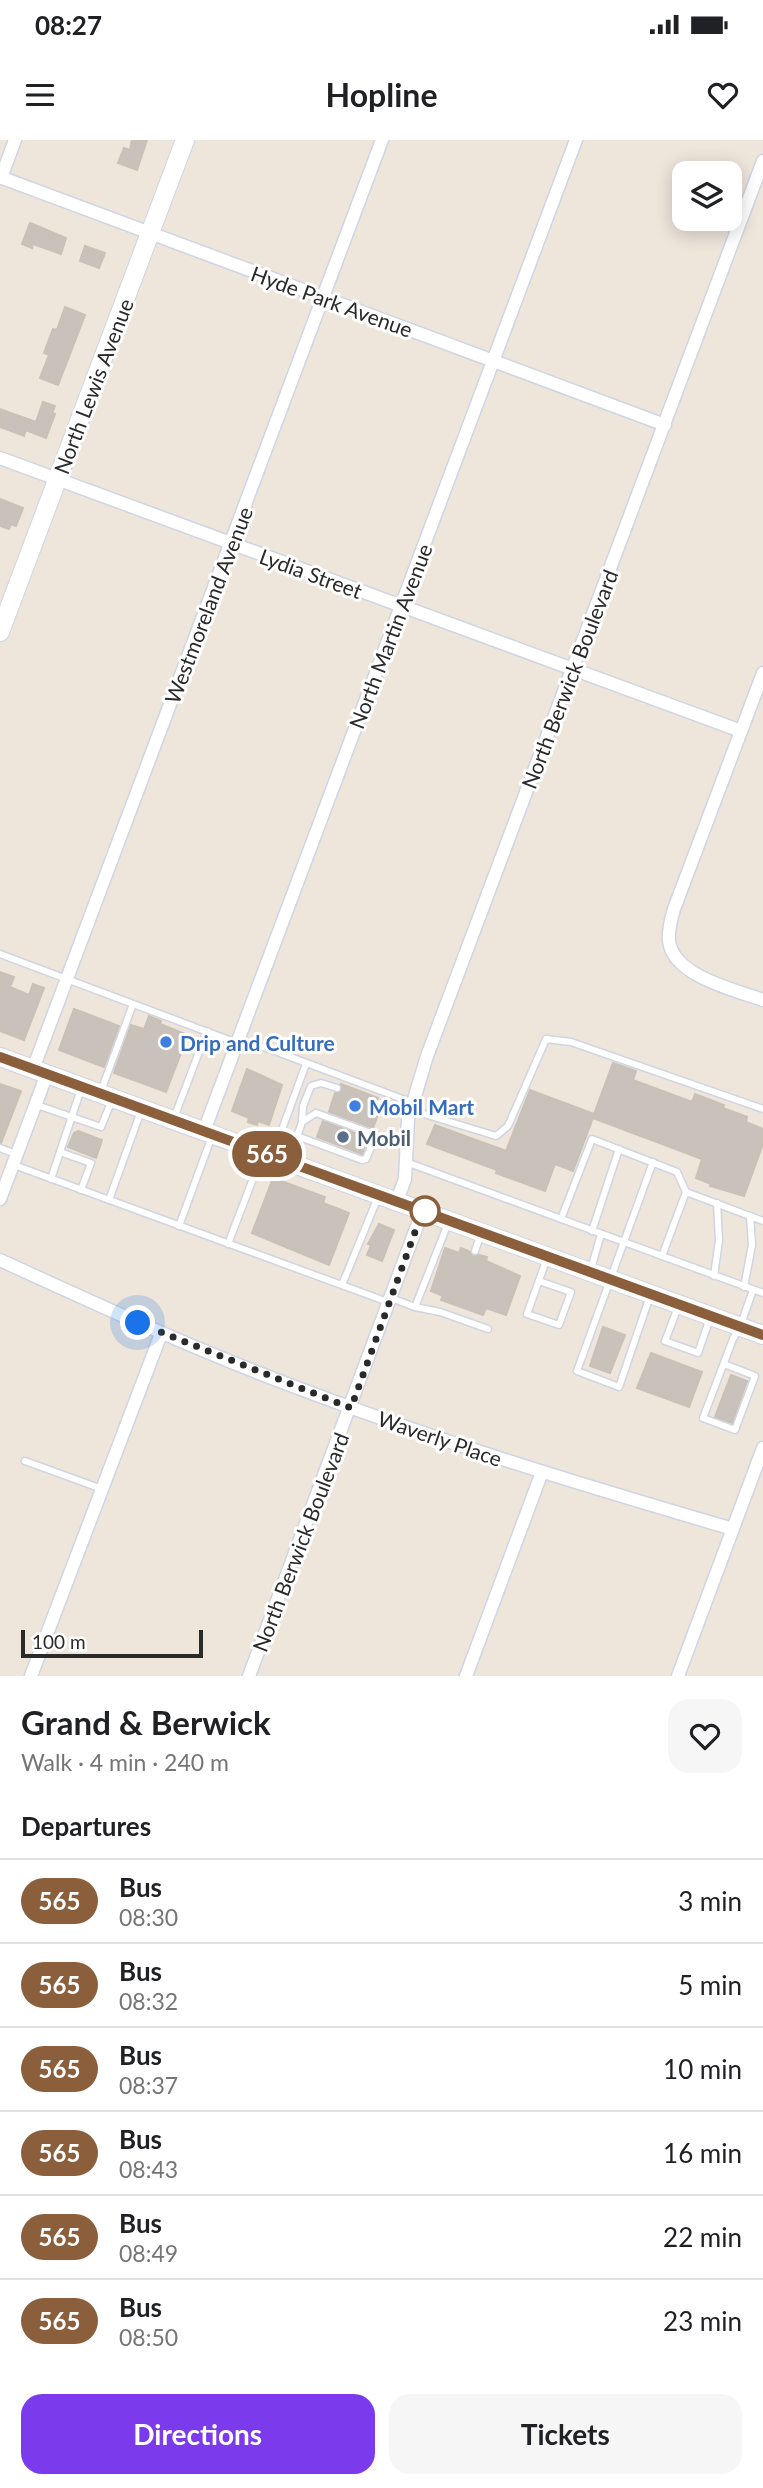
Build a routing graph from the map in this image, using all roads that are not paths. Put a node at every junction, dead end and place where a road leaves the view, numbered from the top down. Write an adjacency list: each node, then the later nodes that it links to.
1 (15, 140): 6 (street)
2 (185, 140): 7 (main road, North Lewis Avenue)
3 (382, 140): 8 (street, Westmoreland Avenue)
4 (576, 140): 9 (street, North Martin Avenue)
5 (763, 162): 10 (street, North Berwick Boulevard)
6 (0, 177): 7 (street, Hyde Park Avenue)
7 (150, 233): 8 (street, Hyde Park Avenue); 12 (main road, North Lewis Avenue)
8 (323, 297): 9 (street, Hyde Park Avenue); 13 (street, Westmoreland Avenue)
9 (494, 361): 10 (street, Hyde Park Avenue); 14 (street, North Martin Avenue)
10 (665, 425): 16 (street, North Berwick Boulevard)
11 (0, 458): 12 (street, Lydia Street)
12 (57, 480): 13 (street, Lydia Street); 15 (main road, North Lewis Avenue)
13 (231, 543): 14 (street, Lydia Street); 20 (street, Westmoreland Avenue)
14 (402, 606): 16 (street, Lydia Street); 24 (street, North Martin Avenue)
15 (0, 632)
16 (573, 670): 18 (street, Lydia Street); 34 (street, North Berwick Boulevard)
17 (763, 673): 18 (street)
18 (741, 731): 21 (street)
19 (0, 954): 20 (lane)
20 (67, 979): 22 (lane); 27 (street, Westmoreland Avenue)
21 (763, 1000)
22 (133, 1004): 23 (lane); 30 (lane)
23 (207, 1031): 24 (lane); 37 (lane)
24 (237, 1042): 26 (lane); 39 (street, North Martin Avenue)
25 (0, 1057): 27 (main road)
26 (306, 1063): 34 (lane); 46 (lane)
27 (40, 1072): 28 (main road); 32 (street, Westmoreland Avenue)
28 (82, 1087): 30 (main road); 36 (lane)
29 (337, 1088): 38 (lane)
30 (106, 1096): 33 (main road); 36 (lane)
31 (380, 1103): 34 (lane)
32 (37, 1105): 36 (lane); 47 (street, Westmoreland Avenue)
33 (142, 1109): 37 (main road); 56 (lane)
34 (411, 1109): 35 (lane); 42 (street, North Berwick Boulevard)
35 (763, 1109)
36 (71, 1116): 45 (lane)
37 (173, 1120): 39 (main road)
38 (302, 1122): 40 (lane); 41 (lane)
39 (208, 1133): 46 (main road); 64 (lane)
40 (376, 1135): 41 (lane); 42 (lane)
41 (297, 1136): 46 (lane)
42 (406, 1140): 48 (street, North Berwick Boulevard)
43 (0, 1148): 47 (lane)
44 (619, 1149): 49 (lane); 61 (lane); 65 (lane)
45 (60, 1152): 51 (lane); 52 (lane)
46 (280, 1159): 54 (main road)
47 (16, 1160): 51 (lane); 55 (street, Westmoreland Avenue)
48 (406, 1162): 57 (street, North Berwick Boulevard); 61 (lane)
49 (653, 1163): 53 (lane); 68 (lane)
50 (254, 1176): 69 (lane)
51 (51, 1179): 52 (lane)
52 (81, 1190): 56 (lane)
53 (686, 1192): 58 (lane); 72 (lane)
54 (379, 1194): 57 (main road); 78 (lane)
55 (0, 1199)
56 (109, 1200): 64 (lane)
57 (397, 1201): 59 (main road)
58 (717, 1203): 60 (lane); 75 (lane)
59 (423, 1210): 62 (main road); 83 (street, North Berwick Boulevard)
60 (750, 1216): 63 (lane); 79 (lane)
61 (561, 1219): 65 (lane)
62 (449, 1220): 66 (main road); 85 (lane)
63 (763, 1221)
64 (179, 1226): 69 (lane)
65 (592, 1231): 67 (lane)
66 (481, 1232): 70 (lane); 71 (main road)
67 (601, 1234): 68 (lane); 74 (lane)
68 (623, 1242): 72 (lane); 76 (lane)
69 (228, 1244): 78 (lane)
70 (475, 1251)
71 (547, 1256): 74 (main road); 77 (lane)
72 (662, 1256): 75 (lane)
73 (0, 1260): 89 (street, Waverly Place)
74 (590, 1272): 76 (main road)
75 (714, 1276): 79 (lane)
76 (611, 1279): 82 (main road); 82 (lane)
77 (539, 1281): 77 (lane)
78 (342, 1285): 83 (lane)
79 (744, 1287): 80 (lane)
80 (753, 1290): 81 (lane); 87 (lane)
81 (763, 1293)
82 (650, 1294): 84 (main road)
83 (390, 1301): 85 (lane); 92 (street, North Berwick Boulevard)
84 (679, 1304): 86 (main road); 86 (lane)
85 (415, 1307): 88 (lane)
86 (711, 1316): 87 (main road)
87 (740, 1327): 90 (main road); 91 (lane)
88 (488, 1329)
89 (161, 1334): 92 (street, Waverly Place); 96 (street)
90 (763, 1335)
91 (724, 1364): 91 (lane)
92 (351, 1408): 95 (street, Waverly Place); 99 (street, North Berwick Boulevard)
93 (763, 1448): 97 (street)
94 (25, 1461): 96 (lane)
95 (542, 1472): 97 (street, Waverly Place); 100 (street)
96 (102, 1489): 98 (street)
97 (733, 1530): 101 (street)
98 (31, 1676)
99 (249, 1676)
100 (466, 1676)
101 (678, 1676)

